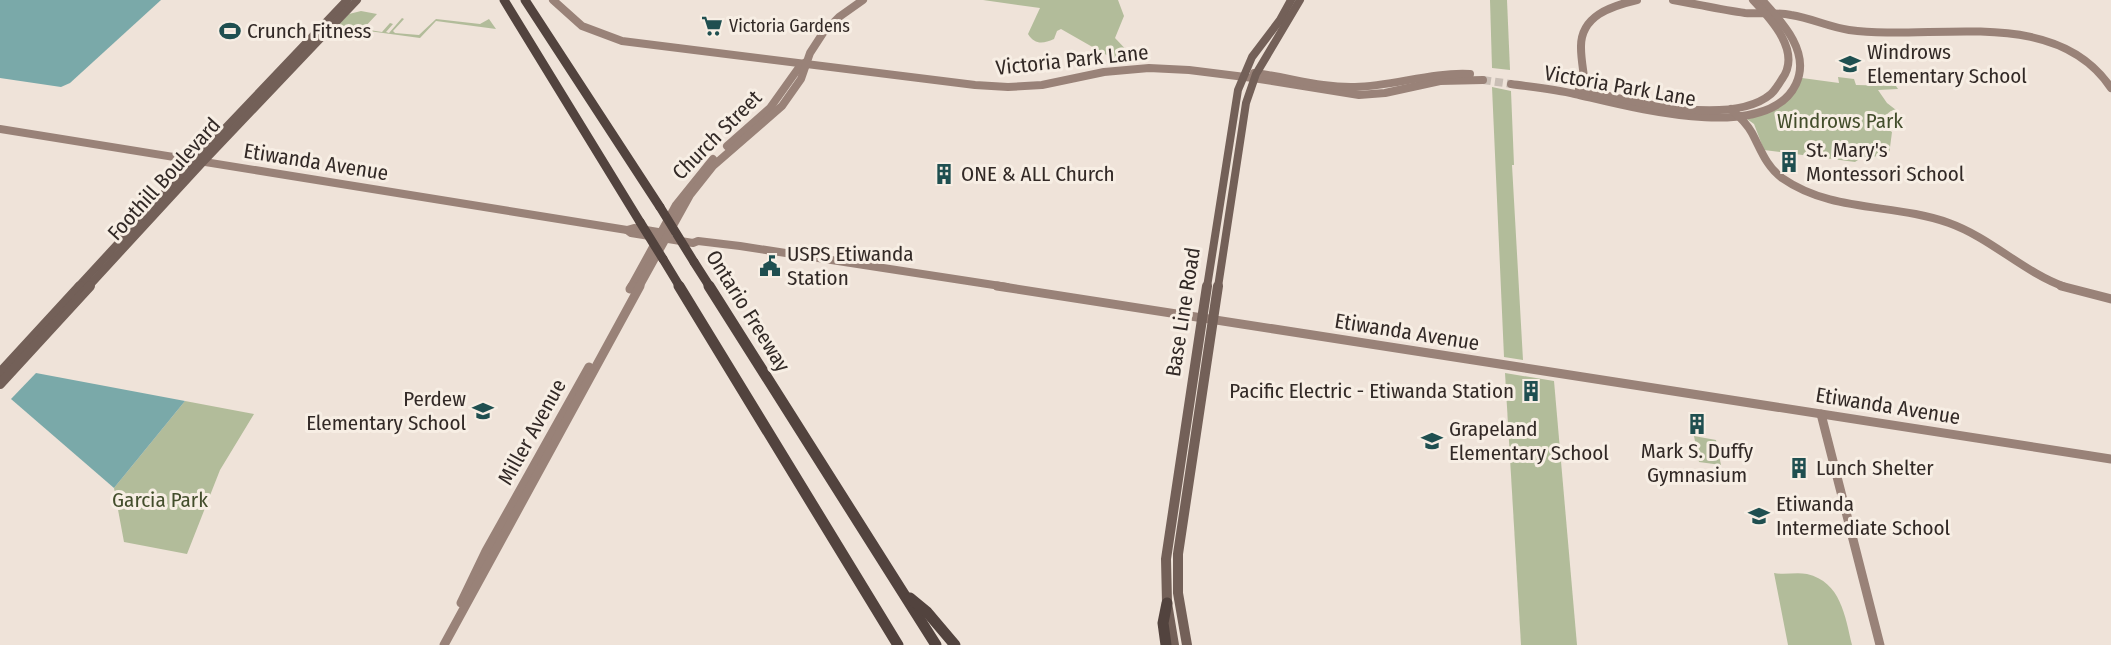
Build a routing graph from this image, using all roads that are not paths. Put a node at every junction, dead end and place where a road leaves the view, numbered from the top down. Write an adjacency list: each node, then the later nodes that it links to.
1 (347, 0): 27 (main road, Foothill Boulevard)
2 (357, 0): 27 (main road, Foothill Boulevard)
3 (553, 0): 16 (main road)
4 (560, 0): 17 (main road)
5 (863, 0): 18 (main road, Church Street)
6 (1291, 0): 19 (main road, Base Line Road)
7 (1300, 0): 20 (main road, Base Line Road)
8 (1637, 0): 24 (main road)
9 (1673, 0): 14 (main road)
10 (1753, 0): 14 (main road, Victoria Park Lane)
11 (1762, 0): 15 (main road, Victoria Park Lane)
12 (527, 2): 35 (highway, Ontario Freeway, bridge)
13 (504, 3): 39 (highway, bridge)
14 (1765, 14): 15 (main road); 25 (main road, Victoria Park Lane)
15 (1774, 14): 23 (main road); 25 (main road, Victoria Park Lane)
16 (576, 22): 17 (main road); 18 (main road)
17 (604, 31): 18 (main road)
18 (807, 60): 19 (main road, Victoria Park Lane); 28 (main road, Church Street)
19 (1243, 75): 20 (main road, Victoria Park Lane); 30 (main road, Base Line Road)
20 (1254, 76): 21 (main road, Victoria Park Lane); 30 (main road, Base Line Road)
21 (1483, 77)
22 (1511, 81): 24 (main road, Victoria Park Lane)
23 (2111, 88)
24 (1585, 93): 25 (main road, Victoria Park Lane)
25 (1735, 112): 29 (main road)
26 (0, 129): 27 (main road, Etiwanda Avenue)
27 (199, 161): 28 (main road, Etiwanda Avenue); 31 (main road, Foothill Boulevard); 32 (main road, Foothill Boulevard)
28 (663, 235): 30 (main road, Etiwanda Avenue); 37 (main road, Miller Avenue); 38 (main road, Miller Avenue)
29 (2111, 299)
30 (1207, 319): 33 (main road, Etiwanda Avenue); 36 (main road, Base Line Road); 44 (main road, Base Line Road)
31 (0, 373)
32 (0, 384)
33 (1821, 414): 34 (main road, Etiwanda Avenue); 45 (main road)
34 (2111, 459)
35 (900, 590): 40 (highway, Ontario Freeway); 41 (highway)
36 (1167, 603): 42 (highway); 43 (main road, Base Line Road)
37 (438, 645)
38 (444, 645)
39 (898, 645)
40 (936, 645)
41 (955, 645)
42 (1166, 645)
43 (1174, 645)
44 (1187, 645)
45 (1880, 645)

